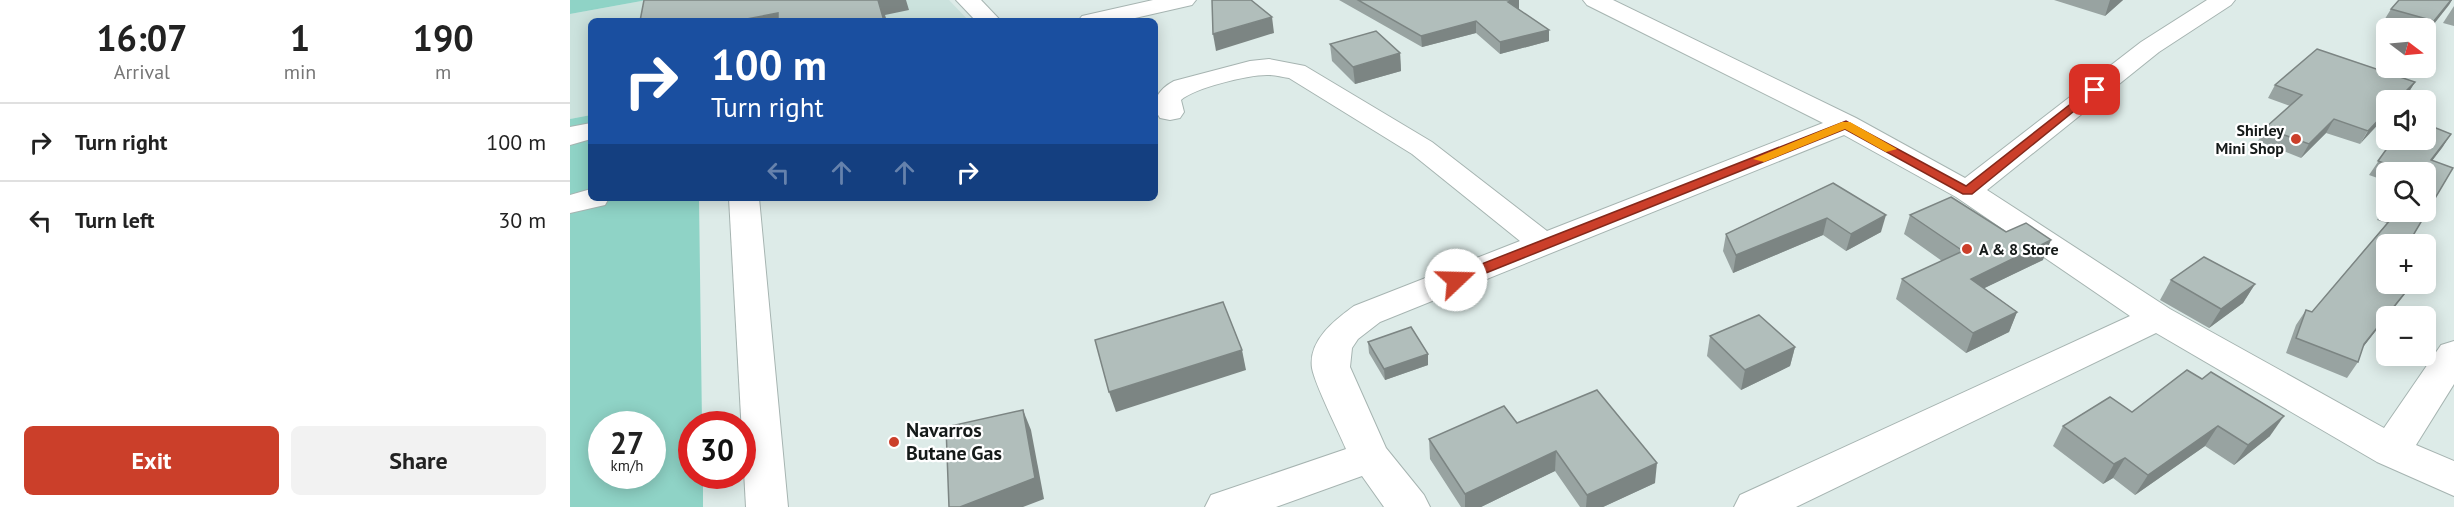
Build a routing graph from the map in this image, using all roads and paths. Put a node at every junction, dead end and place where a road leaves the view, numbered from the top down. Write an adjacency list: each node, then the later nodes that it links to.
1 (968, 0): 5 (street)
2 (1184, 0): 6 (street)
3 (1594, 0): 8 (street)
4 (2223, 0): 11 (street)
5 (986, 18)
6 (1103, 18)
7 (1170, 112): 15 (street)
8 (1846, 124): 11 (street); 15 (street)
9 (588, 132): 10 (street)
10 (570, 136)
11 (1967, 191): 16 (street)
12 (588, 200): 14 (street)
13 (744, 201): 21 (street)
14 (570, 204)
15 (1545, 245): 19 (street)
16 (2157, 318): 18 (street); 24 (street)
17 (2454, 354): 18 (street)
18 (2391, 452): 20 (street)
19 (1370, 457): 22 (street); 23 (street)
20 (2454, 479)
21 (767, 507)
22 (1226, 507)
23 (1409, 507)
24 (1755, 507)

